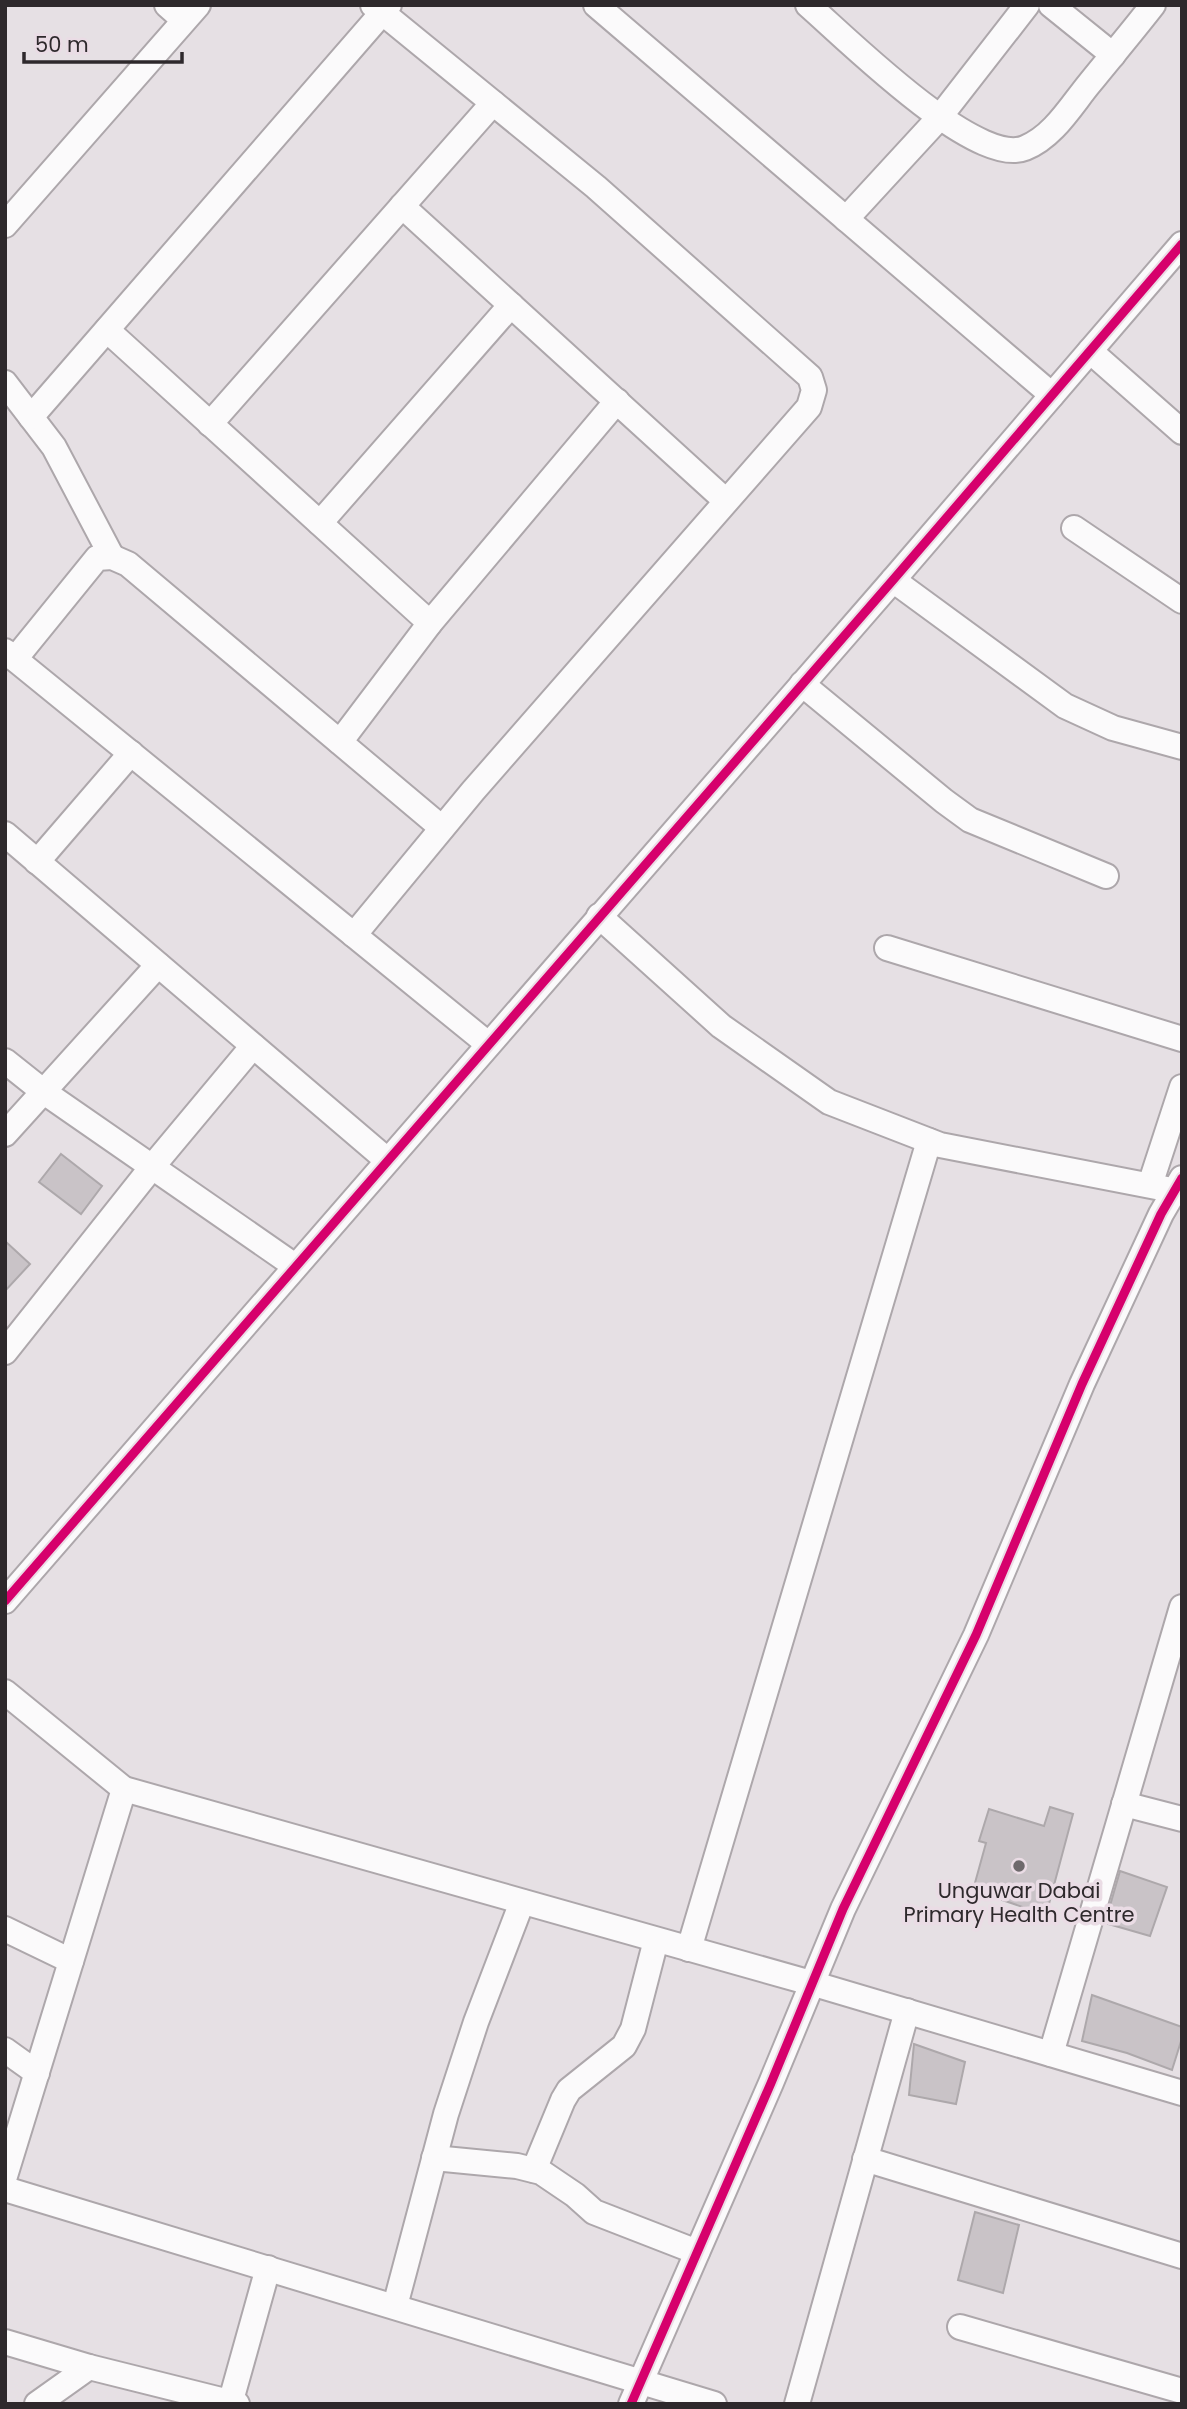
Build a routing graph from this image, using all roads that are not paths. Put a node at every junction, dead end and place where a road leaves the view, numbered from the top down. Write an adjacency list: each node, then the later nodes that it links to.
1 (808, 5): 10 (street)
2 (1027, 5): 10 (street)
3 (1051, 5): 8 (street)
4 (1153, 5): 8 (street)
5 (382, 8): 9 (street); 16 (street)
6 (604, 8): 12 (street)
7 (183, 10): 13 (street)
8 (1113, 55): 10 (street)
9 (493, 103): 11 (street); 24 (street)
10 (939, 118): 12 (street)
11 (402, 206): 15 (street); 22 (street)
12 (846, 219): 19 (street)
13 (5, 225)
14 (1182, 244): 17 (street)
15 (511, 305): 20 (street); 25 (street)
16 (107, 330): 21 (street); 22 (street)
17 (1090, 351): 19 (street); 23 (street)
18 (5, 383): 21 (street)
19 (1052, 395): 28 (street)
20 (617, 401): 24 (street); 30 (street)
21 (31, 417): 27 (street)
22 (210, 424): 25 (street)
23 (1182, 432)
24 (726, 500): 36 (street)
25 (320, 523): 30 (street)
26 (1074, 528): 29 (street)
27 (112, 557): 31 (street); 33 (street)
28 (893, 580): 32 (street); 34 (street)
29 (1182, 601)
30 (430, 623): 33 (street)
31 (10, 655): 35 (street)
32 (802, 684): 39 (street); 40 (street)
33 (340, 741): 36 (street)
34 (1182, 747)
35 (131, 753): 38 (street); 41 (street)
36 (442, 828): 41 (street)
37 (5, 834): 38 (street)
38 (37, 862): 43 (street)
39 (1106, 876)
40 (599, 916): 45 (street); 51 (street)
41 (354, 935): 45 (street)
42 (887, 948): 44 (street)
43 (158, 965): 46 (street); 49 (street)
44 (1182, 1039)
45 (488, 1044): 52 (street)
46 (253, 1046): 52 (street); 53 (street)
47 (5, 1061): 49 (street)
48 (1182, 1087): 54 (street)
49 (44, 1092): 50 (street); 53 (street)
50 (5, 1134)
51 (929, 1141): 54 (street); 67 (street)
52 (387, 1160): 55 (street)
53 (152, 1167): 55 (street); 56 (street)
54 (1172, 1186): 69 (street)
55 (295, 1266): 57 (street)
56 (5, 1352)
57 (5, 1601)
58 (1182, 1607): 59 (street)
59 (1172, 1675): 62 (street)
60 (5, 1692): 61 (street)
61 (124, 1789): 64 (street); 68 (street)
62 (1124, 1804): 63 (street); 72 (street)
63 (1182, 1819)
64 (522, 1902): 66 (street); 75 (street)
65 (5, 1929): 68 (street)
66 (656, 1940): 67 (street); 77 (street)
67 (689, 1949): 69 (street)
68 (71, 1961): 73 (street)
69 (811, 1983): 70 (street); 80 (street)
70 (907, 2011): 72 (street); 76 (street)
71 (5, 2050): 73 (street)
72 (1051, 2054): 74 (street)
73 (37, 2073): 78 (street)
74 (1182, 2092)
75 (434, 2158): 77 (street); 83 (street)
76 (865, 2159): 81 (street); 92 (street)
77 (534, 2170): 80 (street)
78 (5, 2176)
79 (5, 2189): 82 (street)
80 (696, 2252): 88 (street)
81 (1182, 2256)
82 (268, 2268): 83 (street); 89 (street)
83 (395, 2306): 88 (street)
84 (960, 2327): 87 (street)
85 (5, 2342): 86 (street)
86 (89, 2368): 89 (street); 90 (street)
87 (1182, 2391)
88 (635, 2393): 91 (street)
89 (232, 2403)
90 (37, 2404)
91 (714, 2404)
92 (797, 2404)

